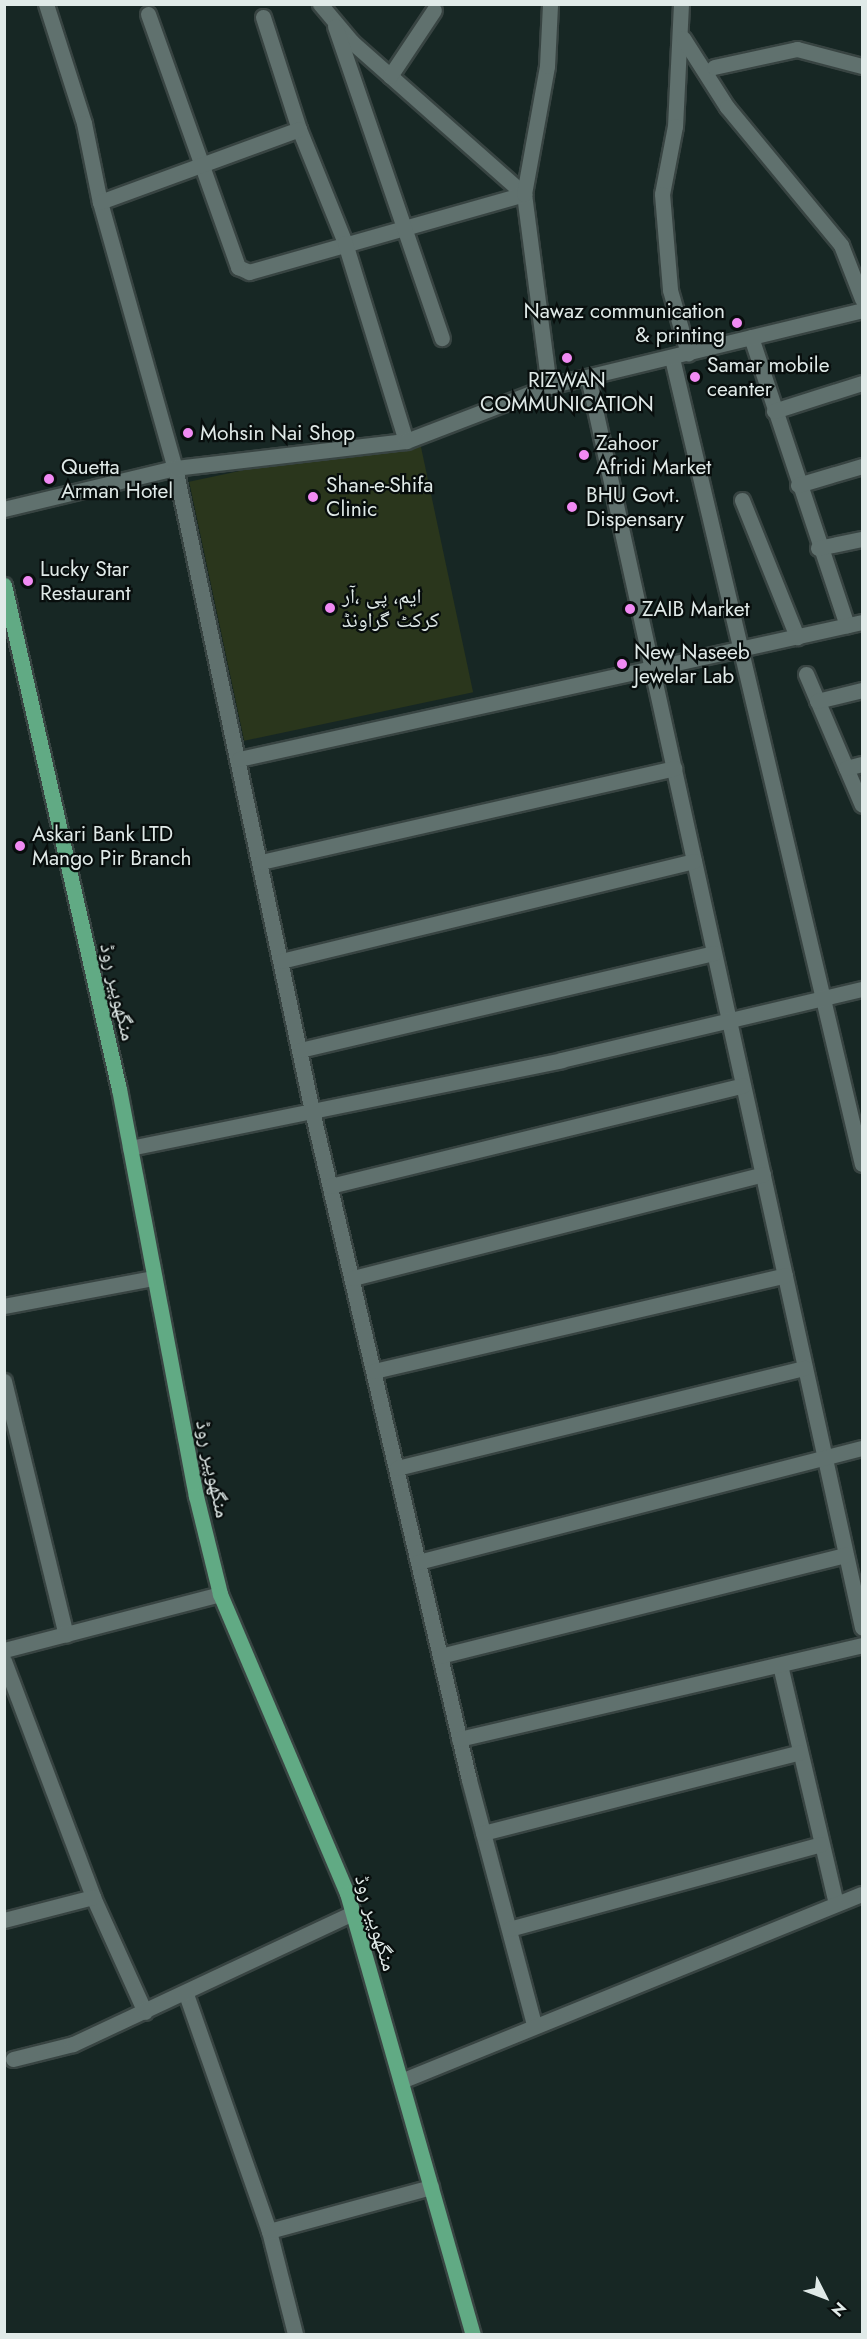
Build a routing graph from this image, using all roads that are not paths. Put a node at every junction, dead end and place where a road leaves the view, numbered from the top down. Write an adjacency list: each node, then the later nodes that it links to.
1 (46, 4): 16 (street)
2 (320, 4): 8 (street)
3 (550, 4): 15 (street)
4 (681, 4): 9 (street)
5 (434, 10): 12 (street)
6 (148, 14): 14 (street)
7 (263, 17): 13 (street)
8 (334, 24): 12 (street); 17 (street)
9 (683, 38): 19 (street); 23 (street)
10 (862, 66): 11 (street)
11 (714, 68)
12 (390, 76): 15 (street)
13 (299, 129): 14 (street); 18 (street)
14 (200, 168): 16 (street); 18 (street)
15 (524, 194): 17 (street); 27 (street)
16 (100, 202): 31 (street)
17 (401, 225): 18 (street); 22 (street)
18 (345, 243): 29 (street)
19 (862, 299)
20 (862, 310): 21 (street)
21 (751, 337): 23 (street); 28 (street)
22 (442, 338)
23 (688, 353): 24 (street)
24 (672, 358): 25 (street); 41 (street)
25 (588, 377): 27 (street); 42 (street)
26 (862, 383): 28 (street)
27 (549, 386): 29 (street)
28 (774, 411): 32 (street)
29 (406, 441): 31 (street)
30 (862, 466): 32 (street)
31 (175, 468): 34 (street); 46 (street)
32 (798, 485): 36 (street)
33 (742, 500): 40 (street)
34 (4, 510)
35 (862, 539): 36 (street)
36 (818, 548): 39 (street)
37 (4, 585): 61 (main road, منگھوپیر روڈ)
38 (862, 622): 39 (street)
39 (847, 625): 40 (street)
40 (797, 637): 41 (street)
41 (741, 650): 42 (street); 56 (street)
42 (652, 669): 46 (street); 48 (street)
43 (806, 674): 45 (street)
44 (862, 690): 45 (street)
45 (817, 700): 49 (street)
46 (239, 759): 52 (street)
47 (862, 764): 49 (street)
48 (674, 768): 51 (street); 52 (street)
49 (846, 768): 50 (street)
50 (862, 805)
51 (694, 861): 53 (street); 54 (street)
52 (261, 862): 54 (street)
53 (714, 953): 57 (street); 58 (street)
54 (281, 961): 58 (street)
55 (862, 989): 56 (street)
56 (825, 998): 57 (street); 62 (street)
57 (729, 1021): 59 (street); 60 (street)
58 (300, 1050): 60 (street)
59 (743, 1085): 63 (street); 64 (street)
60 (312, 1111): 61 (street); 64 (street)
61 (130, 1148): 66 (main road, منگھوپیر روڈ)
62 (862, 1164)
63 (763, 1174): 65 (street); 67 (street)
64 (330, 1186): 67 (street)
65 (785, 1275): 69 (street); 70 (street)
66 (154, 1278): 68 (street); 77 (main road, منگھوپیر روڈ)
67 (352, 1278): 70 (street)
68 (4, 1306)
69 (805, 1368): 73 (street); 74 (street)
70 (374, 1371): 74 (street)
71 (4, 1381): 79 (street)
72 (862, 1448): 73 (street)
73 (825, 1458): 75 (street); 76 (street)
74 (396, 1468): 76 (street)
75 (846, 1555): 78 (street); 82 (street)
76 (418, 1562): 82 (street)
77 (220, 1594): 79 (street); 92 (main road, منگھوپیر روڈ)
78 (862, 1627)
79 (66, 1635): 81 (street)
80 (862, 1645): 84 (street)
81 (4, 1650)
82 (440, 1656): 85 (street)
83 (4, 1661): 90 (street)
84 (780, 1665): 85 (street); 86 (street)
85 (459, 1739): 87 (street)
86 (800, 1752): 87 (street); 88 (street)
87 (483, 1833): 94 (street)
88 (821, 1844): 91 (street); 94 (street)
89 (862, 1894): 91 (street)
90 (93, 1897): 93 (street); 96 (street)
91 (836, 1904): 97 (street)
92 (353, 1913): 95 (street); 99 (main road, منگھوپیر روڈ)
93 (4, 1920)
94 (509, 1929): 97 (street)
95 (186, 1994): 96 (street); 101 (street)
96 (145, 2012): 98 (street)
97 (534, 2025): 99 (street)
98 (13, 2059)
99 (401, 2081): 100 (main road, منگھوپیر روڈ)
100 (431, 2187): 101 (street); 103 (main road, منگھوپیر روڈ)
101 (269, 2231): 102 (street)
102 (295, 2334)
103 (473, 2334)

